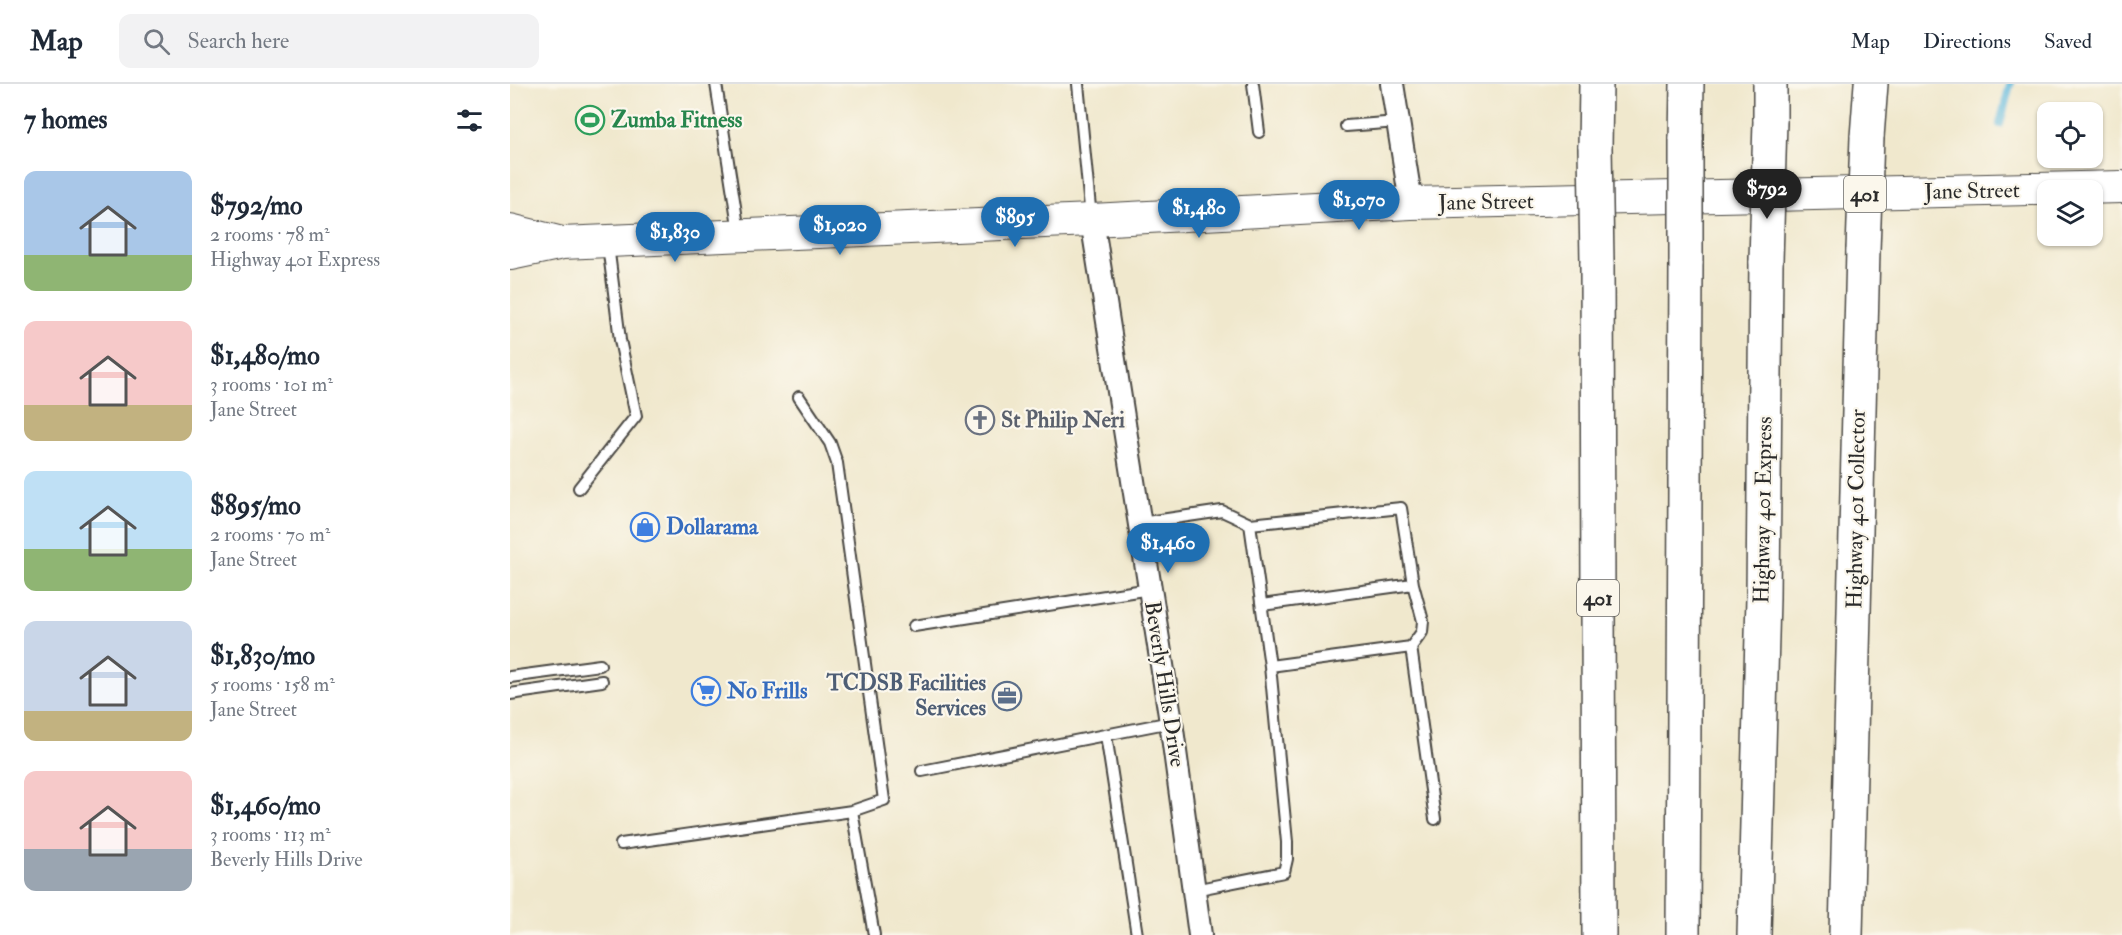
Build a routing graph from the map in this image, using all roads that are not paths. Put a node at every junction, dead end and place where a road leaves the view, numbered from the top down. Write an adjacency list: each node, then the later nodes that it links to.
1 (716, 84): 16 (lane)
2 (1078, 84): 14 (lane)
3 (1253, 84): 11 (lane)
4 (1392, 84): 9 (street)
5 (1596, 84): 42 (highway, 401, bridge)
6 (1687, 84): 43 (highway, bridge)
7 (1770, 84): 44 (highway, Highway 401 Express, bridge)
8 (1871, 84): 45 (highway, Highway 401 Collector / 401, bridge)
9 (1398, 122): 10 (lane); 13 (street)
10 (1346, 126)
11 (1259, 132)
12 (2122, 187): 13 (main road, Jane Street)
13 (1411, 203): 14 (main road, Jane Street)
14 (1092, 220): 16 (main road, Jane Street); 20 (street, Beverly Hills Drive)
15 (511, 233): 17 (main road, Jane Street)
16 (740, 235): 17 (main road, Jane Street)
17 (607, 241): 19 (lane)
18 (799, 397): 35 (lane)
19 (579, 488)
20 (1140, 524): 21 (lane); 23 (street, Beverly Hills Drive)
21 (1250, 524): 22 (lane); 24 (lane)
22 (1413, 584): 24 (lane); 26 (lane)
23 (1150, 590): 25 (lane); 32 (street, Beverly Hills Drive)
24 (1262, 605): 28 (lane)
25 (914, 626)
26 (1411, 646): 28 (lane); 36 (lane)
27 (600, 665): 29 (lane)
28 (1270, 666): 38 (lane)
29 (510, 677)
30 (602, 681): 31 (lane)
31 (510, 694)
32 (1171, 722): 33 (lane); 38 (street, Beverly Hills Drive)
33 (1106, 735): 34 (lane); 40 (lane)
34 (922, 771)
35 (852, 811): 37 (lane); 39 (lane)
36 (1435, 819)
37 (621, 844)
38 (1194, 890): 41 (street, Beverly Hills Drive)
39 (874, 935)
40 (1137, 935)
41 (1200, 935)
42 (1599, 935)
43 (1683, 935)
44 (1754, 935)
45 (1846, 935)

